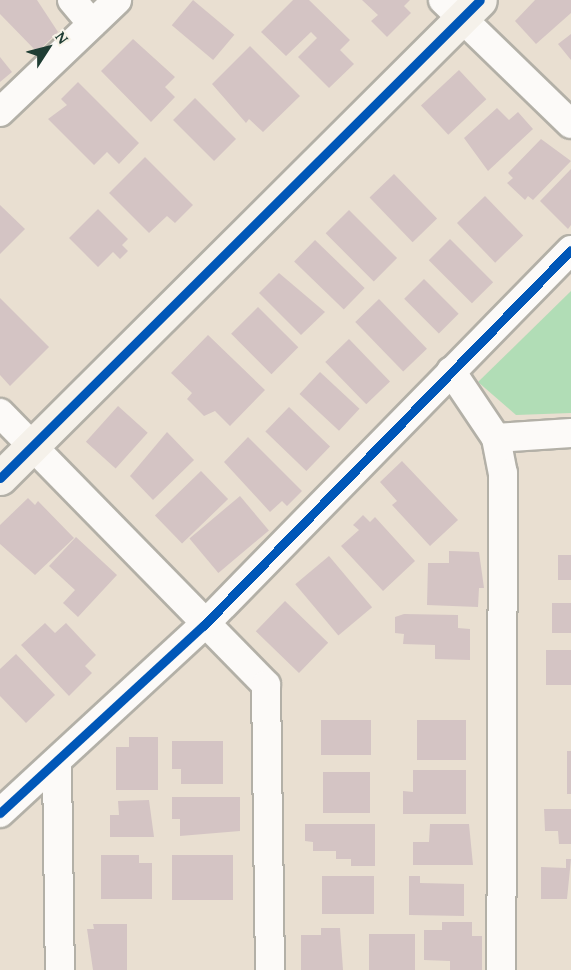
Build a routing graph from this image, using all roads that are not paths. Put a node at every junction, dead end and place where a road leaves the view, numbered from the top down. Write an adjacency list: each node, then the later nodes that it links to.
1 (72, 0): 4 (street)
2 (117, 0): 4 (street)
3 (461, 5): 6 (street); 12 (street)
4 (92, 24): 5 (street)
5 (0, 112)
6 (571, 124)
7 (571, 250): 8 (street)
8 (451, 372): 11 (street); 14 (street)
9 (0, 413): 12 (street)
10 (571, 433): 11 (street)
11 (496, 438): 19 (street)
12 (33, 447): 13 (street); 14 (street)
13 (0, 478)
14 (203, 626): 15 (street); 18 (street)
15 (57, 766): 16 (street); 17 (street)
16 (0, 813)
17 (60, 970)
18 (270, 970)
19 (501, 970)

